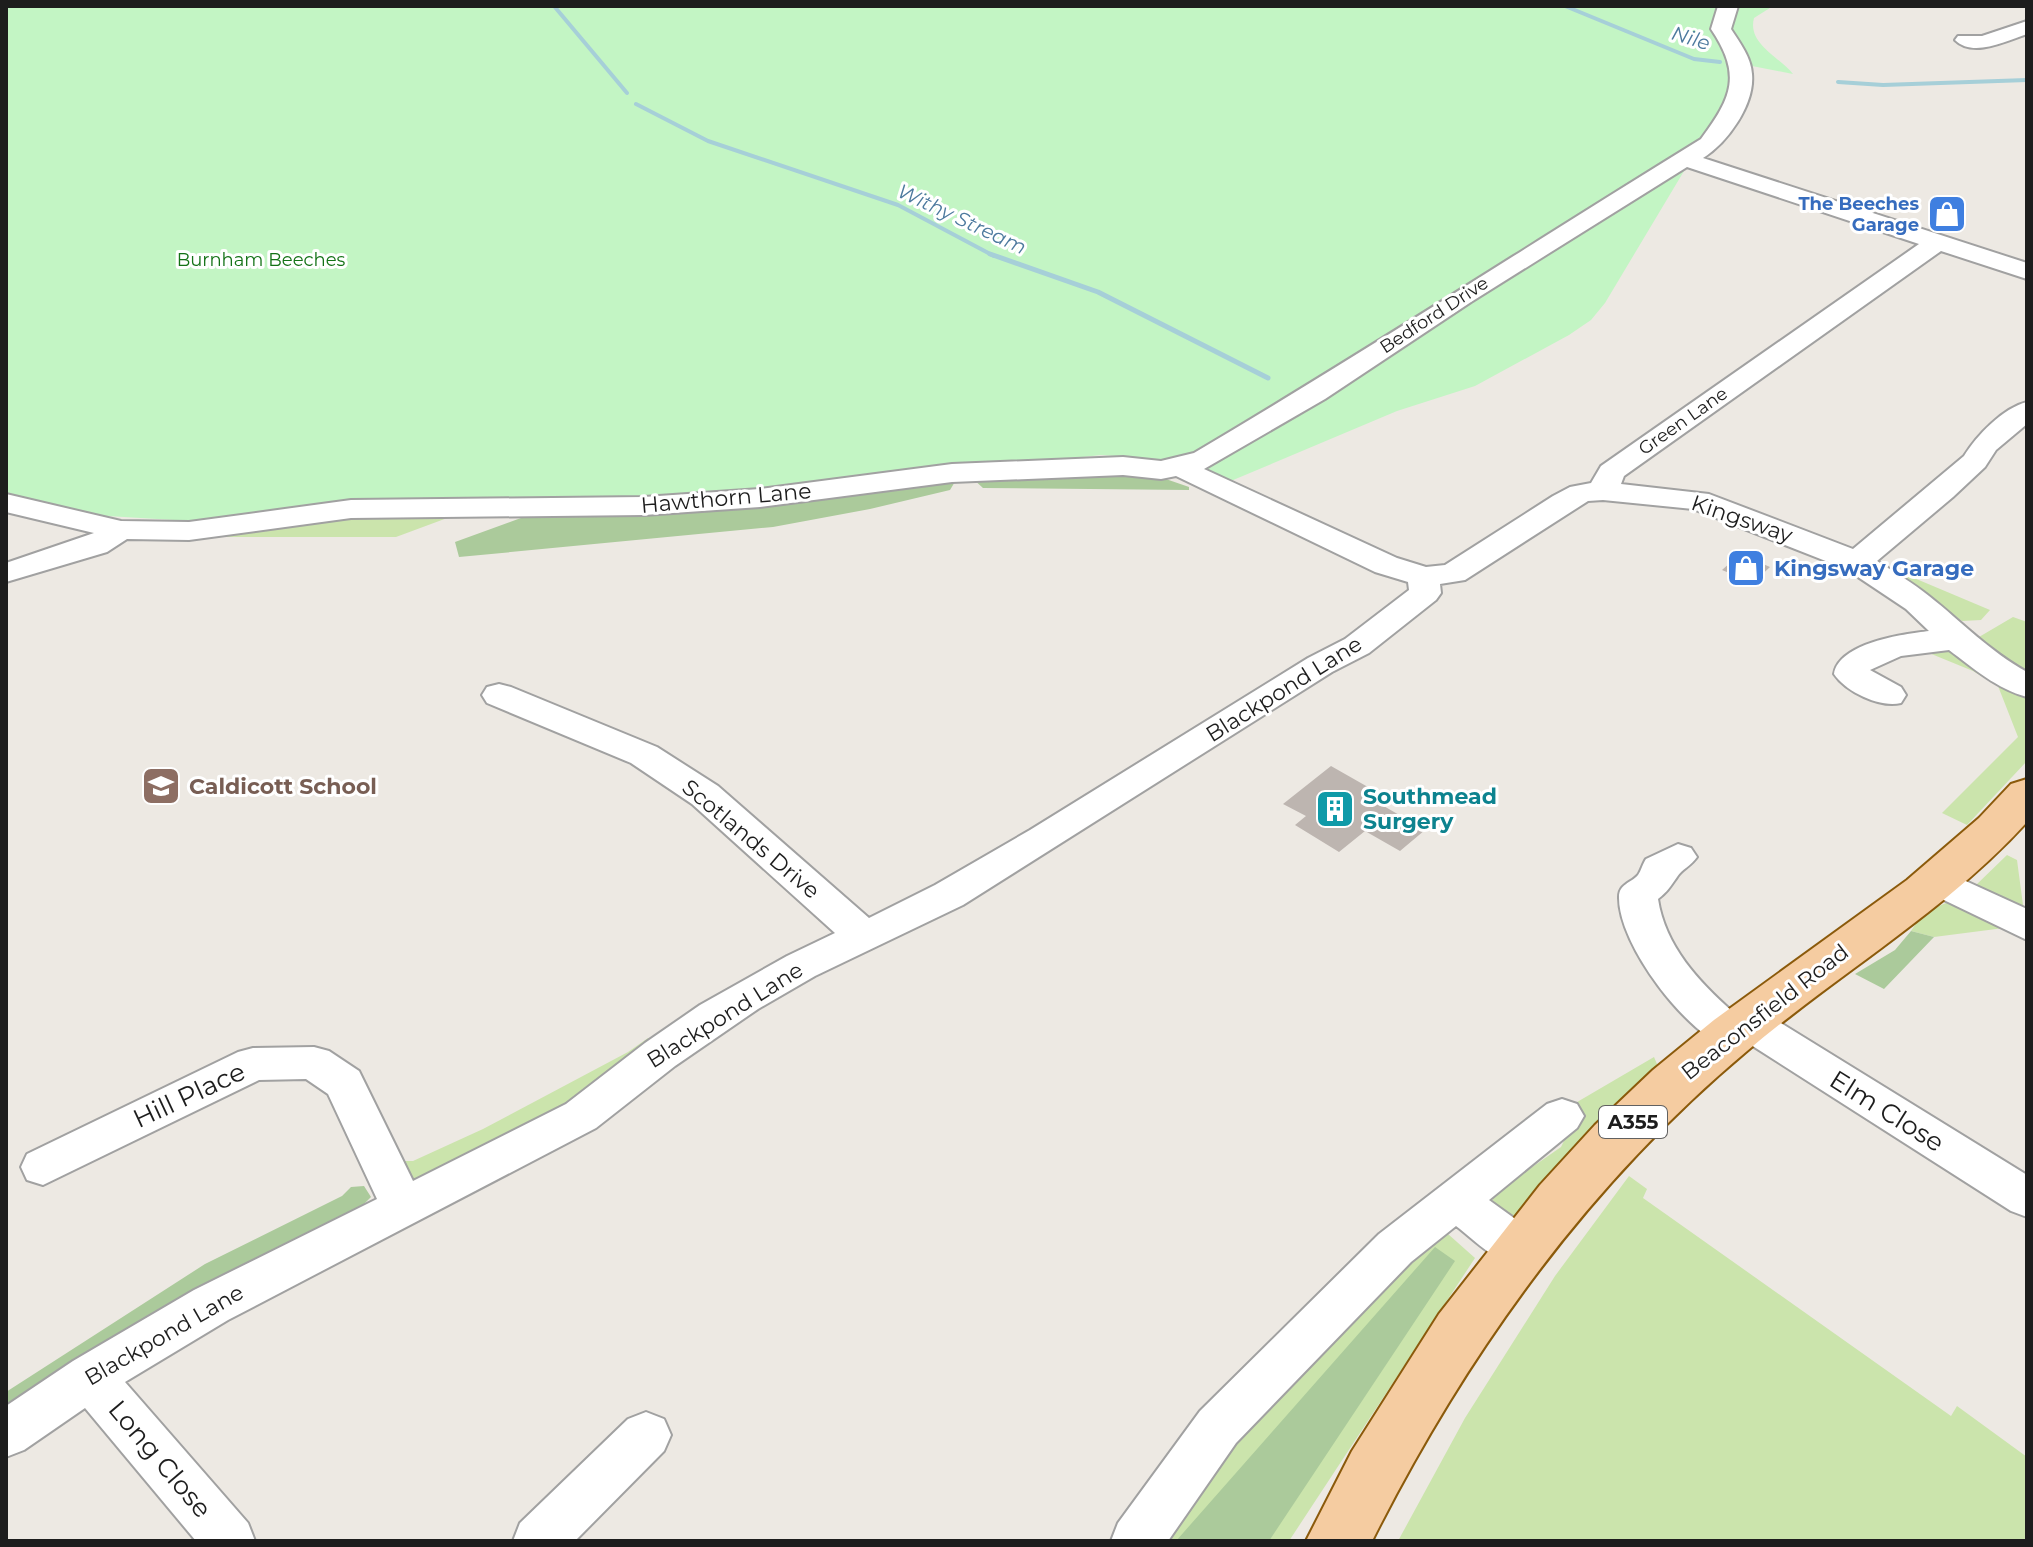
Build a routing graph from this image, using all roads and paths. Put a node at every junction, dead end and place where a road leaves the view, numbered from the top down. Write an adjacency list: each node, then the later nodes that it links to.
1 (1728, 6): 4 (street, Bedford Drive)
2 (2027, 27): 3 (street)
3 (1965, 40)
4 (1684, 159): 5 (street); 8 (street, Bedford Drive)
5 (1938, 242): 6 (street); 9 (street, Green Lane)
6 (2027, 271)
7 (2023, 405): 12 (street)
8 (1182, 466): 11 (street, Hawthorn Lane); 14 (street)
9 (1603, 491): 12 (street, Kingsway); 14 (street)
10 (6, 503): 11 (street, Hawthorn Lane)
11 (121, 530): 13 (street)
12 (1857, 562): 15 (street, Kingsway)
13 (6, 573)
14 (1424, 577): 23 (street, Blackpond Lane)
15 (1956, 639): 16 (street, Kingsway); 18 (street)
16 (2027, 686)
17 (499, 695): 23 (street, Scotlands Drive)
18 (1889, 695)
19 (2027, 794): 21 (main road, Beaconsfield Road / A355)
20 (1678, 857): 24 (street, Elm Close)
21 (1935, 880): 22 (street); 24 (main road, Beaconsfield Road / A355)
22 (2027, 926)
23 (865, 937): 29 (street, Blackpond Lane)
24 (1740, 1028): 27 (street, Elm Close); 30 (main road, Beaconsfield Road / A355)
25 (1562, 1116): 28 (street)
26 (43, 1167): 29 (street, Hill Place)
27 (2027, 1198)
28 (1456, 1201): 30 (street); 36 (street)
29 (404, 1209): 31 (street, Blackpond Lane)
30 (1520, 1248): 37 (main road, Beaconsfield Road / A355)
31 (90, 1377): 32 (street, Blackpond Lane); 34 (street, Long Close)
32 (6, 1434)
33 (646, 1435): 35 (street)
34 (229, 1541)
35 (539, 1541)
36 (1137, 1541)
37 (1338, 1541)

